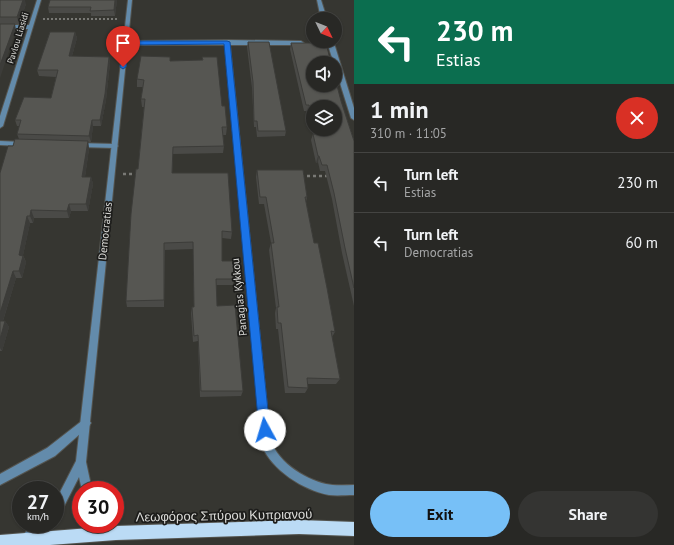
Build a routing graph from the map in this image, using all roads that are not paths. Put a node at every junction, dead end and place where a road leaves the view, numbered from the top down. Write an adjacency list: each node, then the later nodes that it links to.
1 (39, 0): 6 (street, Pavlou Liasidi)
2 (130, 0): 9 (street, Democratias)
3 (319, 0): 4 (street)
4 (322, 12)
5 (0, 27): 6 (street)
6 (31, 27): 12 (street, Pavlou Liasidi)
7 (227, 42): 8 (street); 9 (street); 21 (street, Panagias Kykkou)
8 (306, 42)
9 (126, 43): 16 (street, Democratias)
10 (333, 48): 11 (street)
11 (354, 118)
12 (0, 126)
13 (0, 143): 14 (street)
14 (31, 144)
15 (69, 145): 16 (street)
16 (115, 146): 17 (street, Democratias)
17 (86, 423): 18 (street, Democratias); 19 (street)
18 (81, 462): 20 (street, Democratias); 22 (street, Democratias)
19 (0, 480)
20 (85, 481)
21 (354, 490)
22 (64, 496)
23 (124, 529): 24 (main road, Λεωφόρος Σπύρου Κυπριανού)
24 (354, 529)
25 (34, 533): 27 (street)
26 (76, 533): 27 (main road, Λεωφόρος Σπύρου Κυπριανού)
27 (23, 539): 28 (main road, Λεωφόρος Σπύρου Κυπριανού)
28 (0, 542)

